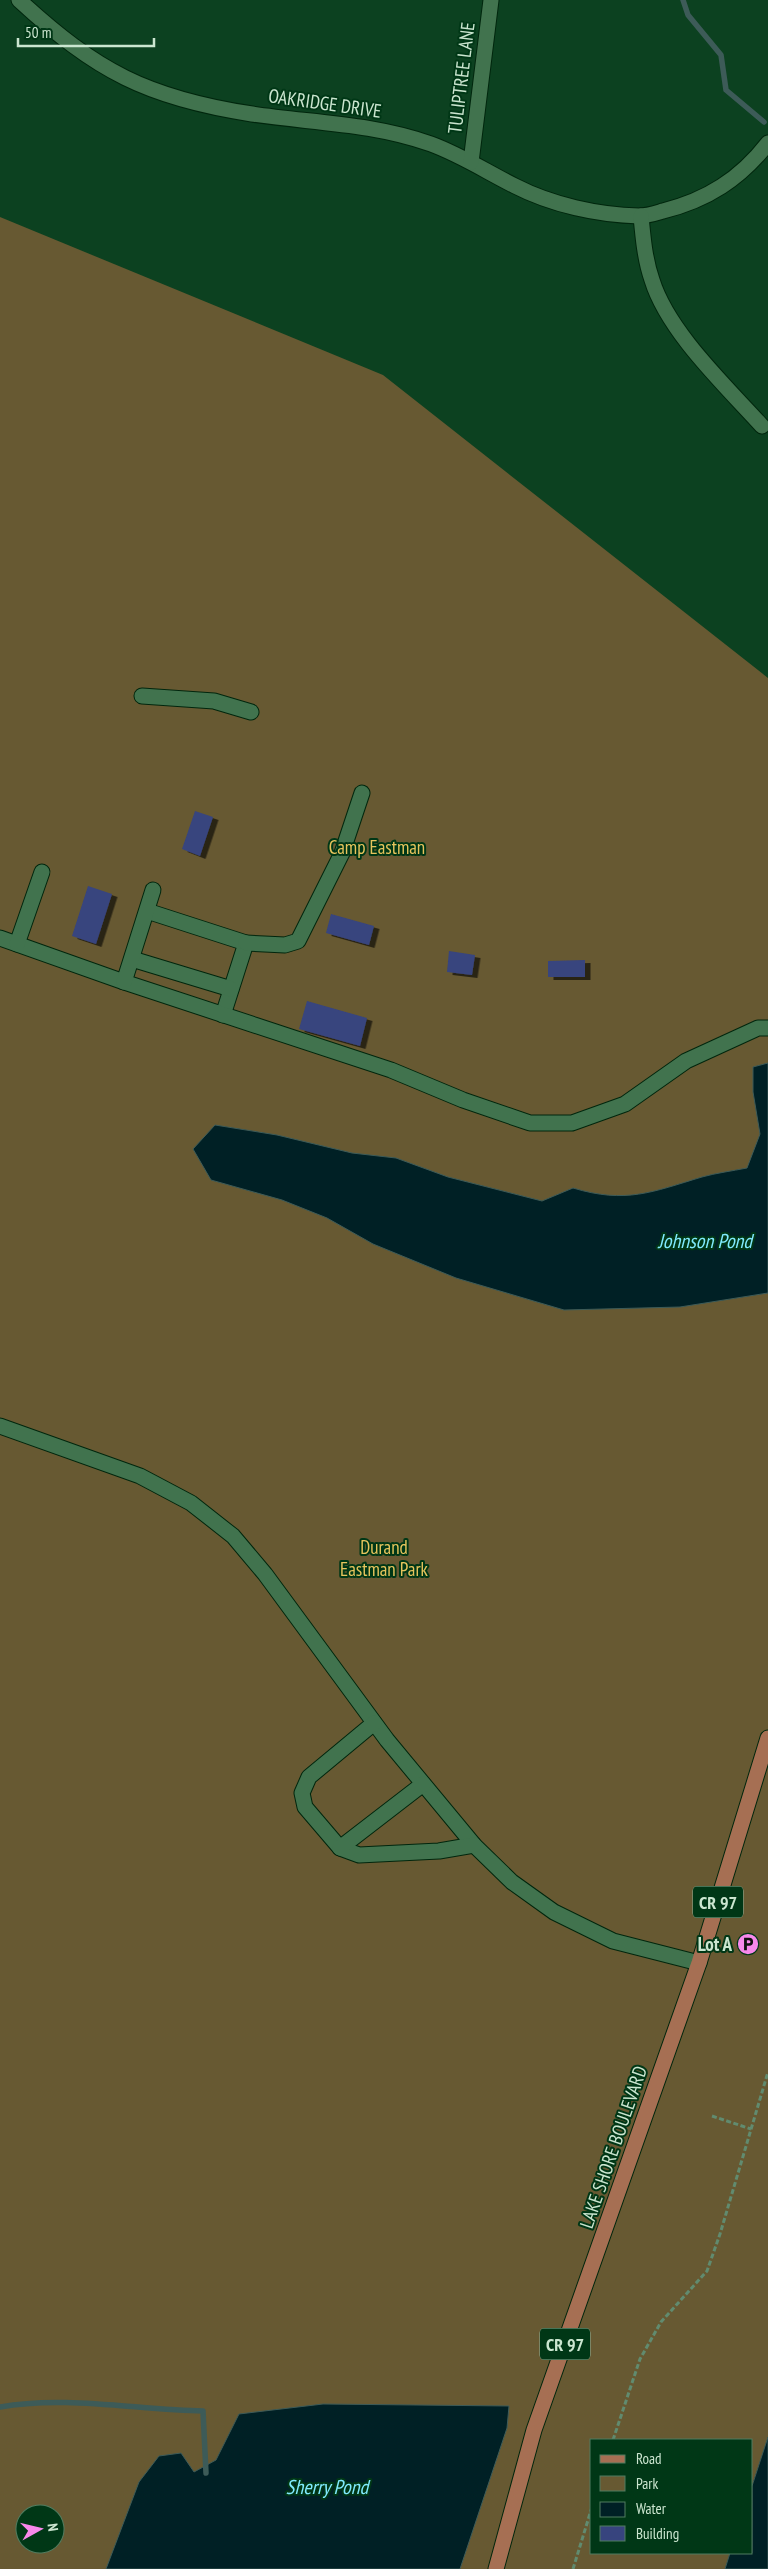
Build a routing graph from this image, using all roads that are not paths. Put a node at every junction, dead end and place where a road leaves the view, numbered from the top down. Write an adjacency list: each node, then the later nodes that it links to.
1 (19, 0): 4 (street, OAKRIDGE DRIVE)
2 (490, 0): 4 (street, TULIPTREE LANE)
3 (768, 143): 5 (street, OAKRIDGE DRIVE)
4 (471, 162): 5 (street, OAKRIDGE DRIVE)
5 (641, 216): 6 (street)
6 (762, 426)
7 (142, 696): 8 (street)
8 (251, 712)
9 (362, 793): 14 (street)
10 (42, 872): 15 (street)
11 (153, 890): 12 (street)
12 (148, 911): 14 (street); 16 (street)
13 (0, 938): 15 (street)
14 (246, 942): 18 (street)
15 (17, 944): 17 (street)
16 (132, 959): 17 (street); 18 (street)
17 (124, 982): 19 (street)
18 (231, 989): 19 (street)
19 (223, 1015): 20 (street)
20 (768, 1028)
21 (0, 1426): 22 (street)
22 (374, 1723): 24 (street); 26 (street)
23 (768, 1738): 27 (main road, LAKE SHORE BOULEVARD / CR 97)
24 (423, 1784): 25 (street); 26 (street)
25 (474, 1845): 26 (street); 27 (street)
26 (340, 1848)
27 (699, 1963): 28 (main road, LAKE SHORE BOULEVARD / CR 97)
28 (496, 2569)

